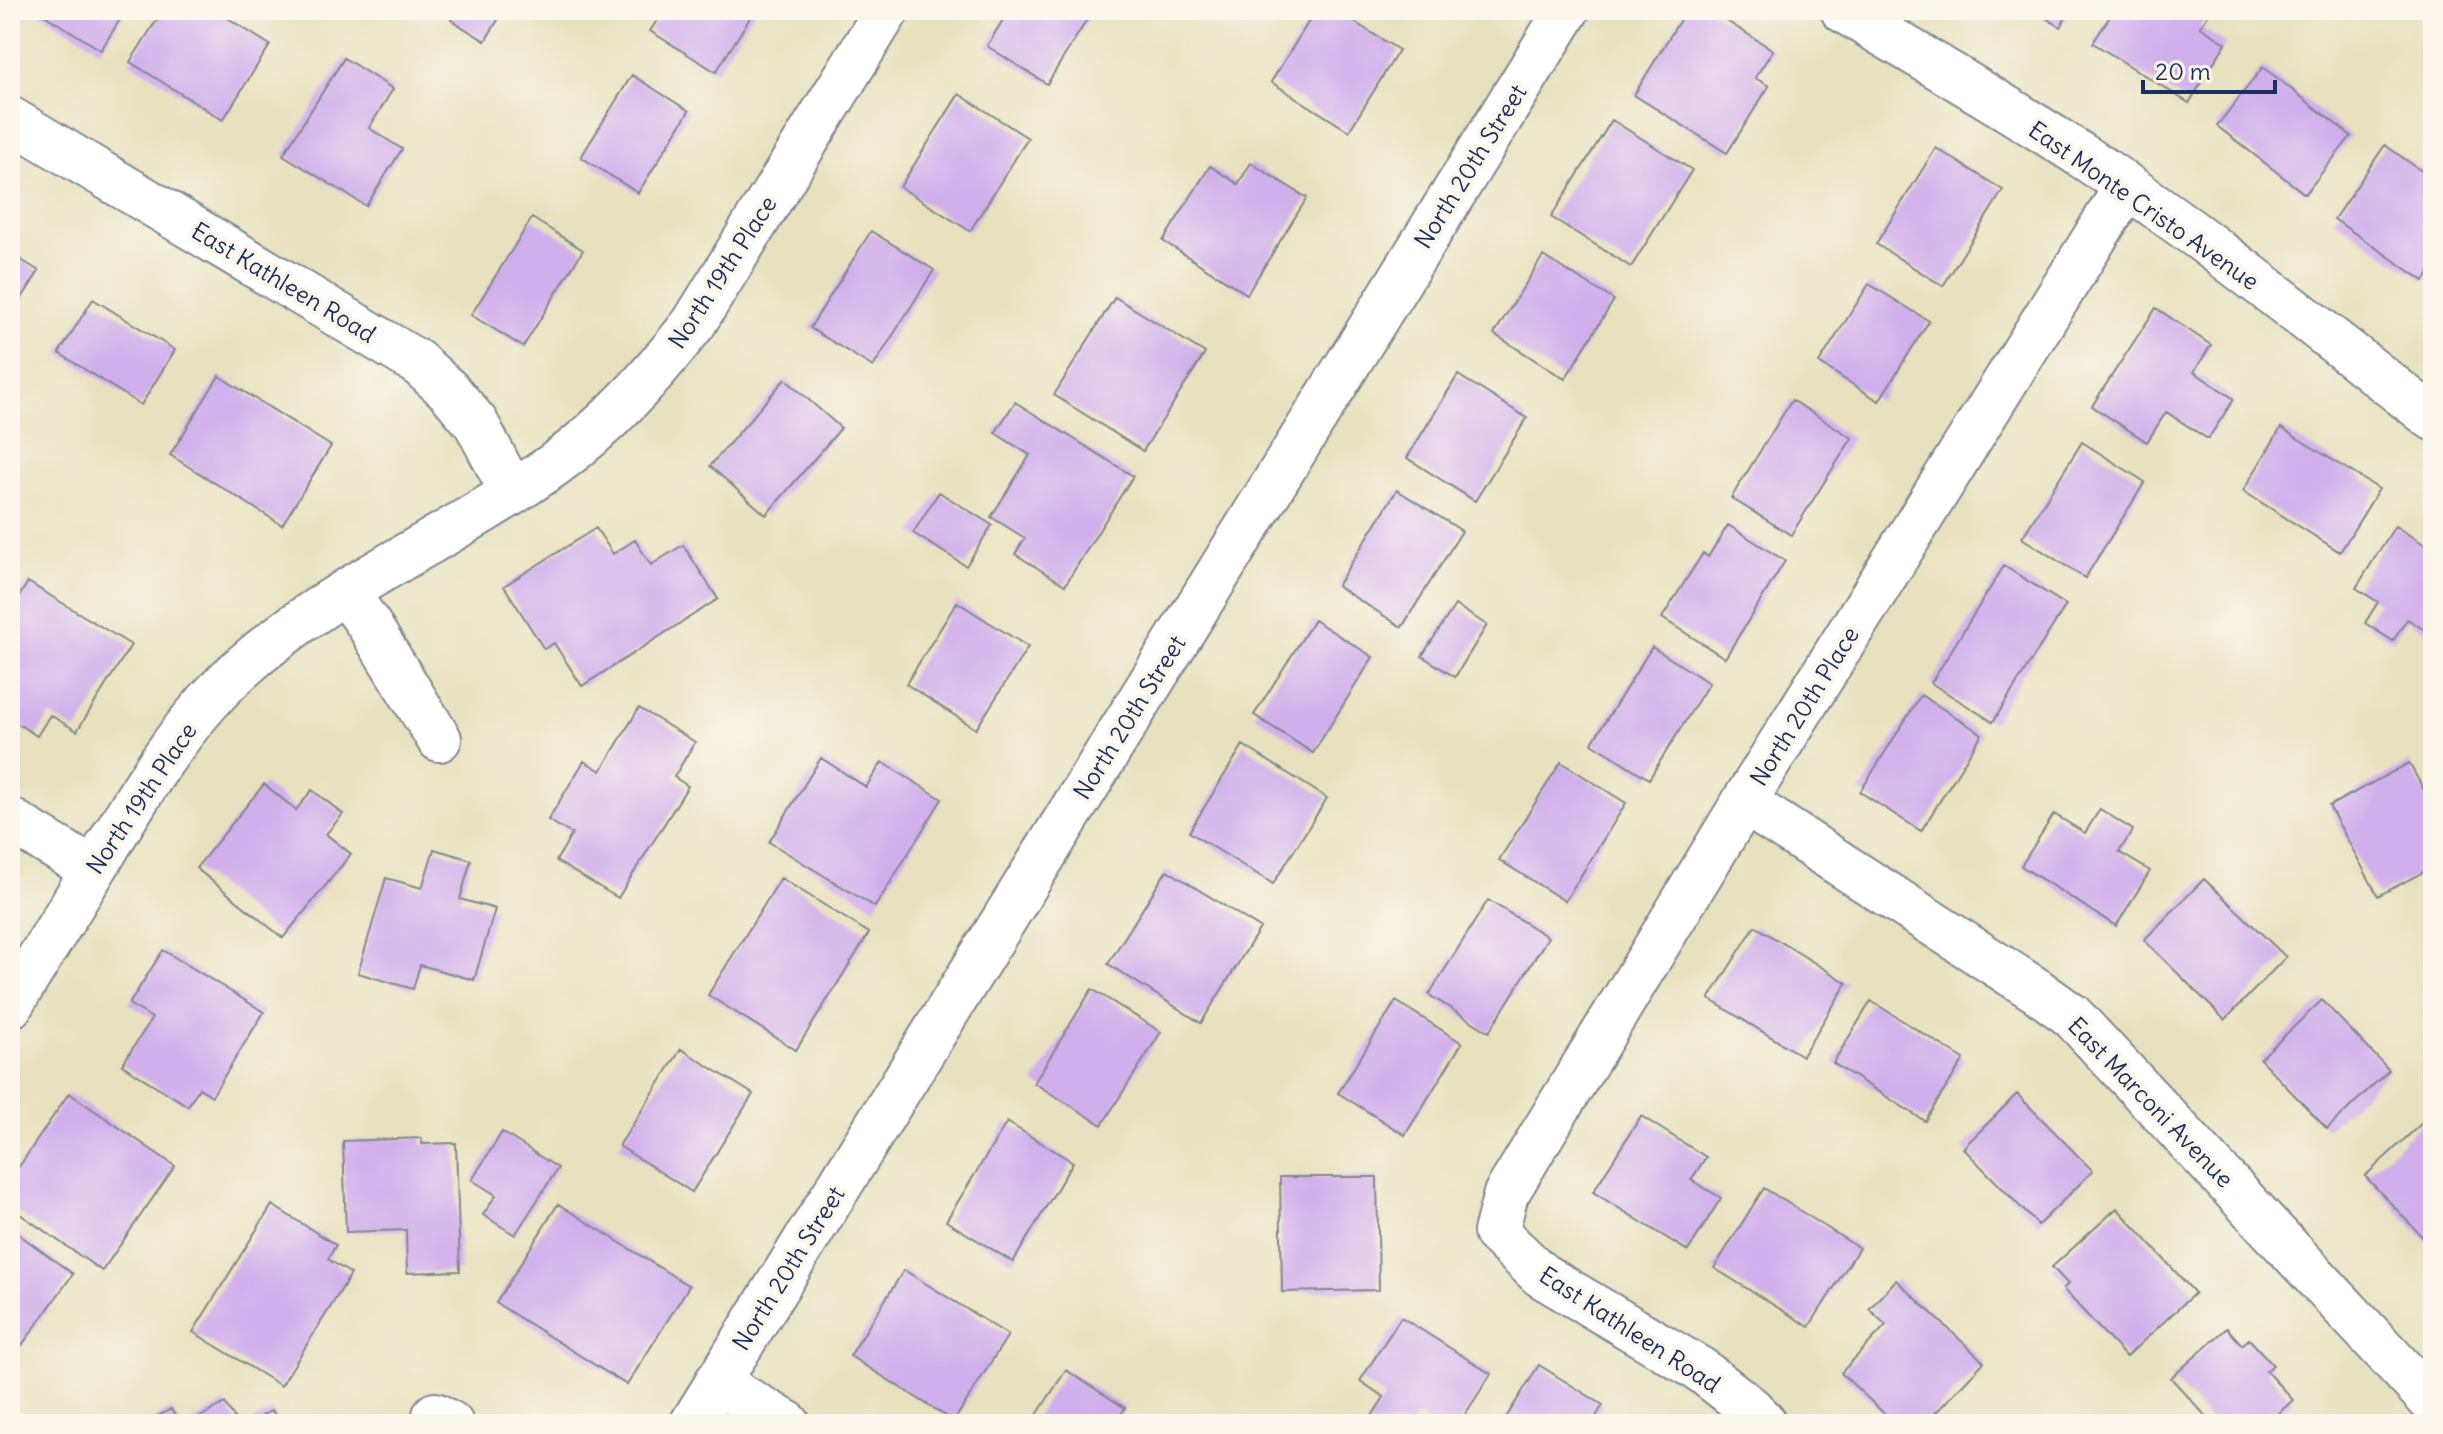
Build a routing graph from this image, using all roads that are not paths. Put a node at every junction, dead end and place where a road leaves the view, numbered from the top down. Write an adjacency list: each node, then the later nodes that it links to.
1 (887, 10): 7 (street, North 19th Place)
2 (1567, 10): 15 (street, North 20th Street)
3 (1843, 10): 5 (street, East Monte Cristo Avenue)
4 (10, 119): 7 (street, East Kathleen Road)
5 (2127, 186): 6 (street, East Monte Cristo Avenue); 10 (street, North 20th Place)
6 (2433, 418)
7 (512, 492): 8 (street, North 19th Place)
8 (346, 592): 9 (street); 12 (street, North 19th Place)
9 (439, 739)
10 (1744, 802): 14 (street, North 20th Place); 16 (street, East Marconi Avenue)
11 (10, 820): 12 (street)
12 (93, 870): 13 (street, North 19th Place)
13 (10, 1006)
14 (1496, 1232): 19 (street, East Kathleen Road)
15 (717, 1382): 17 (street, North 20th Street); 18 (street)
16 (2433, 1403)
17 (692, 1424)
18 (788, 1424)
19 (1765, 1424)

